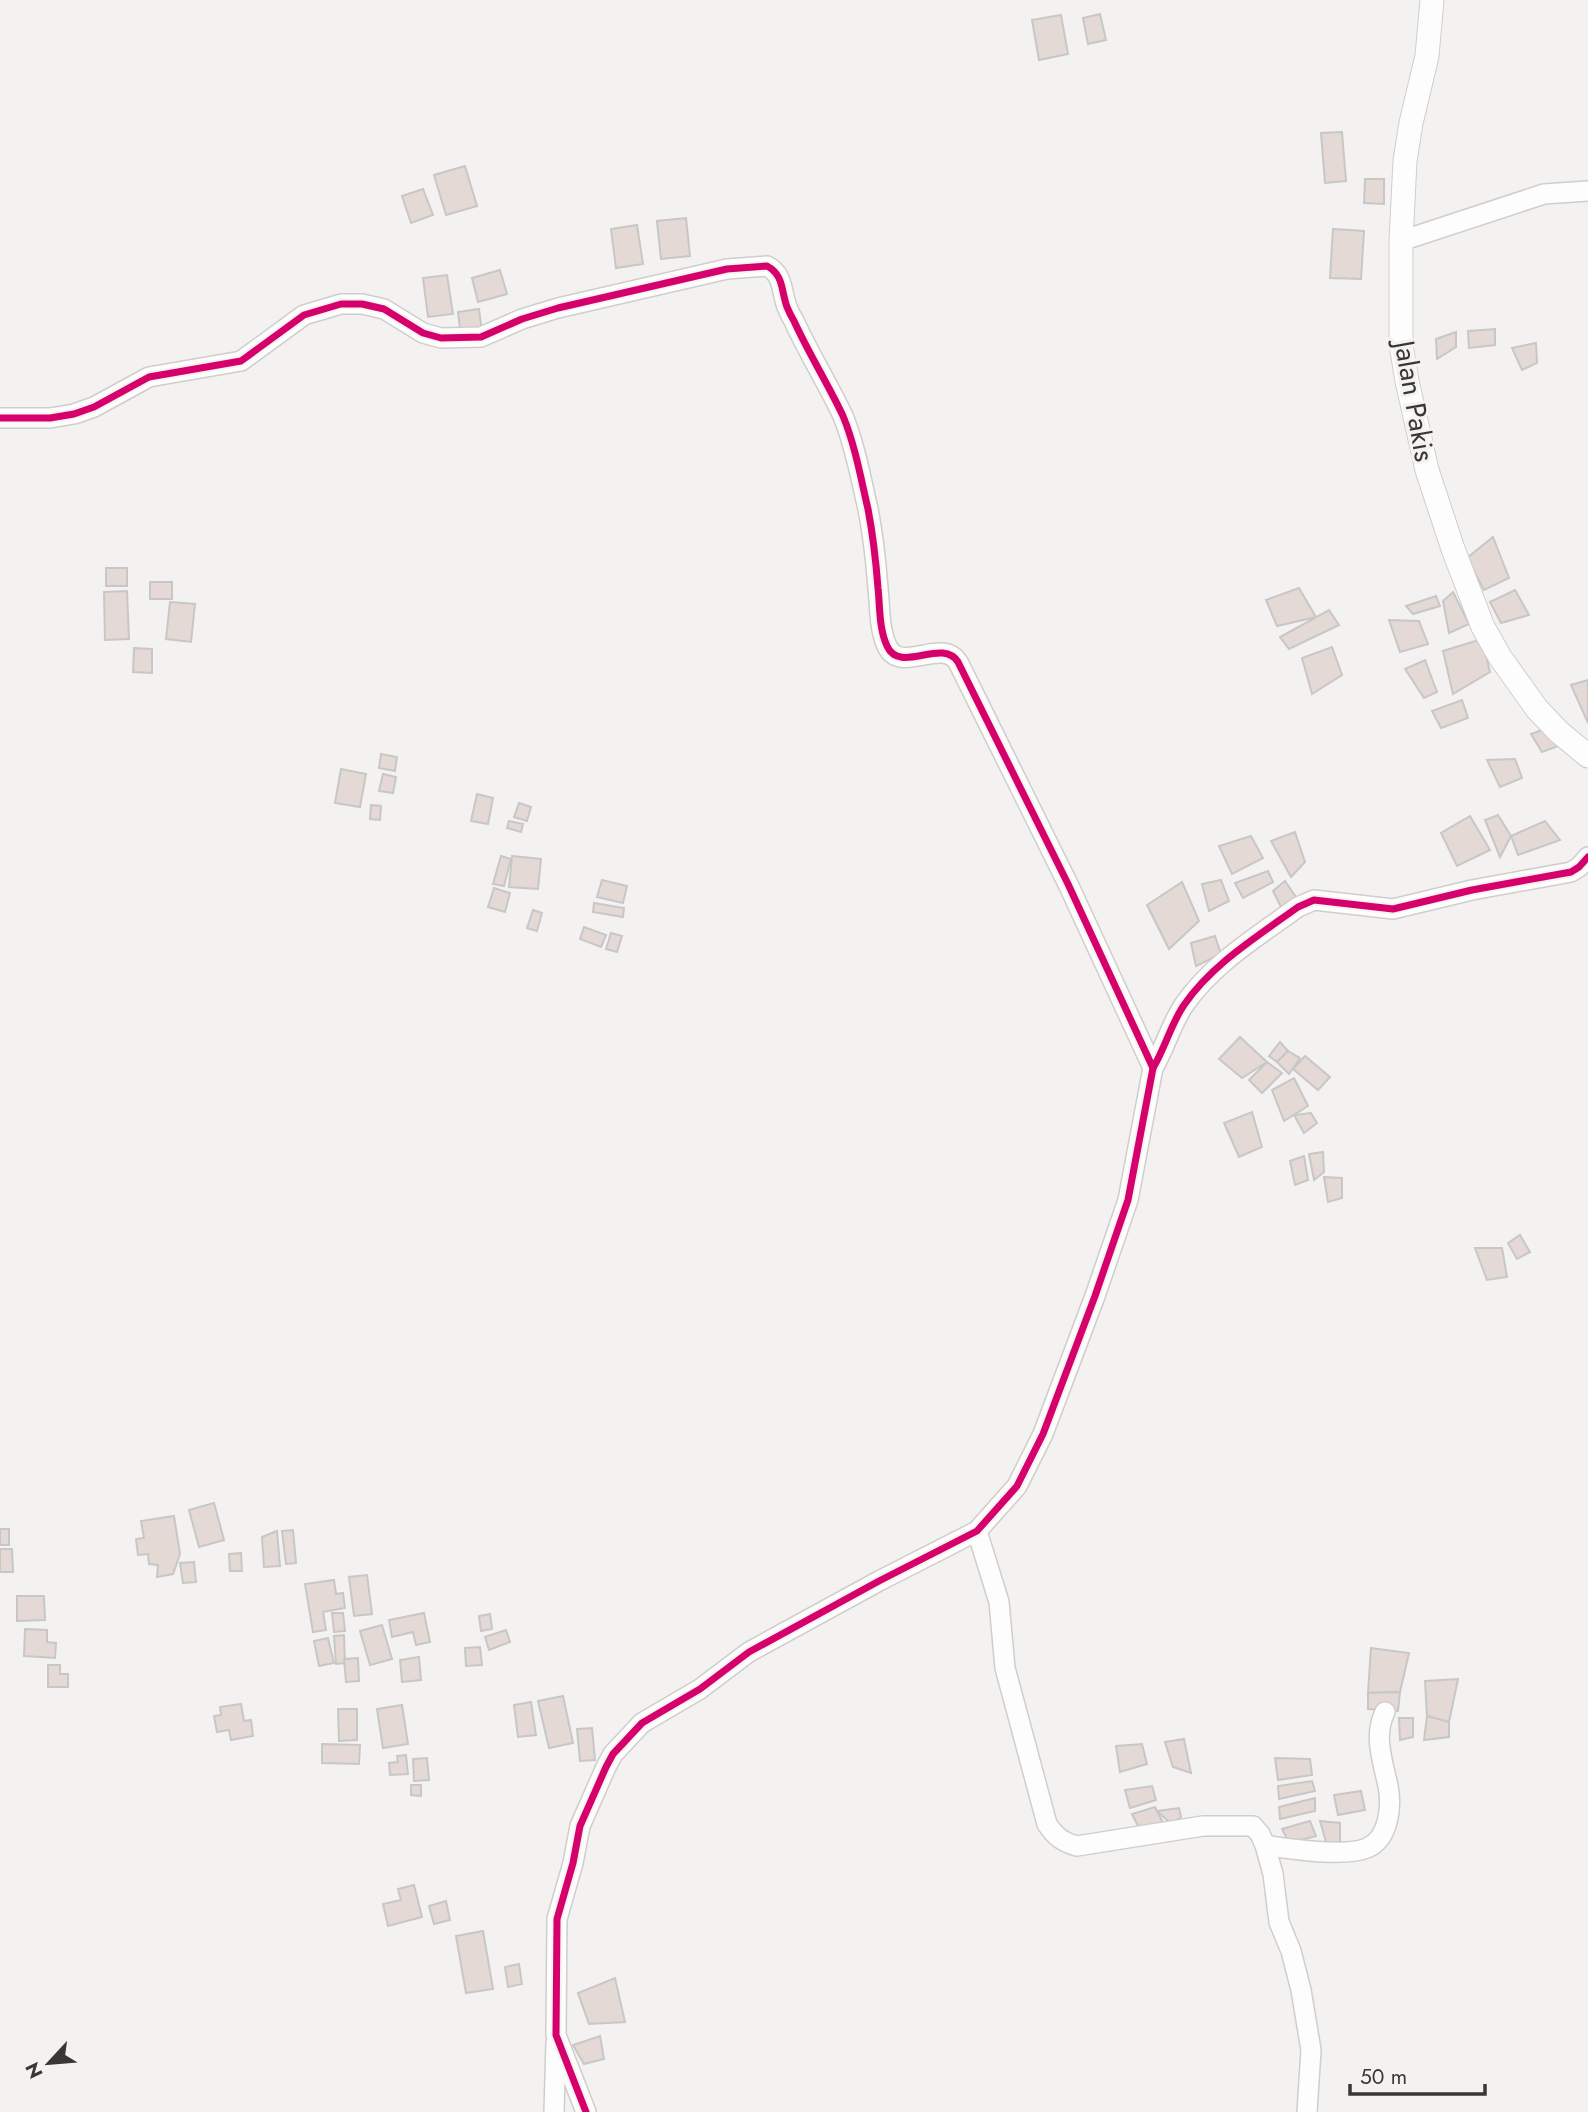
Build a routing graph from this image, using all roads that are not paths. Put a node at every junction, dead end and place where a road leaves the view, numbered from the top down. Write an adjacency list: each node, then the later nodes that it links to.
1 (1432, 0): 3 (street, Jalan Pakis)
2 (1588, 191): 3 (street)
3 (1401, 241): 5 (street, Jalan Pakis)
4 (0, 418): 7 (street)
5 (1588, 756)
6 (1588, 857): 7 (street)
7 (1153, 1068): 8 (street)
8 (977, 1531): 10 (street); 11 (street)
9 (1385, 1712): 10 (street)
10 (1265, 1845): 14 (street)
11 (556, 2035): 12 (street); 13 (street)
12 (554, 2112)
13 (586, 2112)
14 (1307, 2112)

